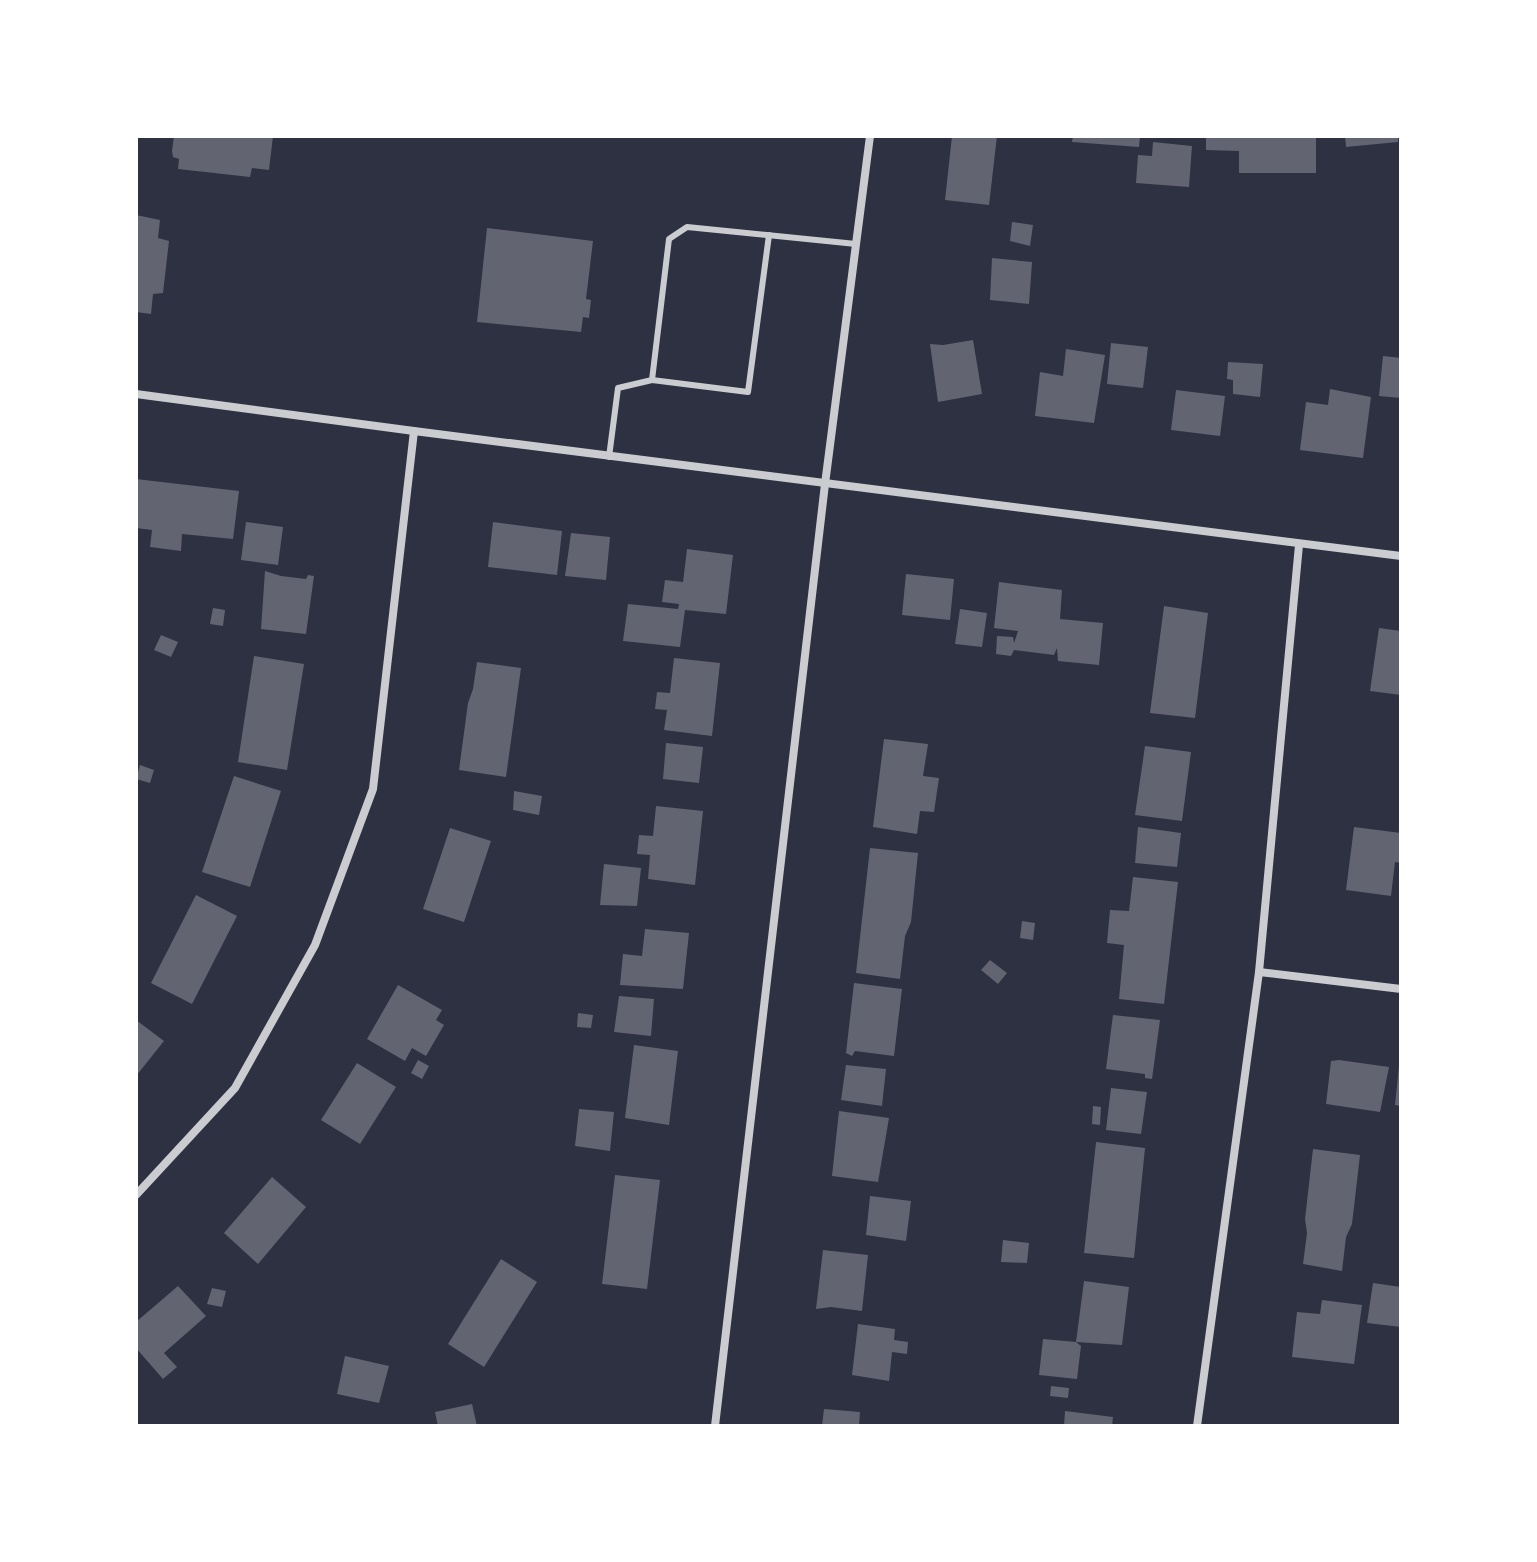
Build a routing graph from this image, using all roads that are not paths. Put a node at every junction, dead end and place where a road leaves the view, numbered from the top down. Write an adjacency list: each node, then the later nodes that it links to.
1 (870, 136): 3 (street)
2 (769, 235): 3 (lane); 4 (lane); 4 (lane)
3 (856, 244): 8 (street)
4 (652, 380): 7 (lane)
5 (136, 394): 6 (street)
6 (414, 431): 7 (street); 13 (street)
7 (609, 457): 8 (street)
8 (825, 484): 9 (street); 14 (street)
9 (1299, 545): 10 (street); 11 (street)
10 (1401, 556)
11 (1259, 972): 12 (street); 15 (street)
12 (1401, 989)
13 (136, 1195)
14 (715, 1426)
15 (1197, 1426)

